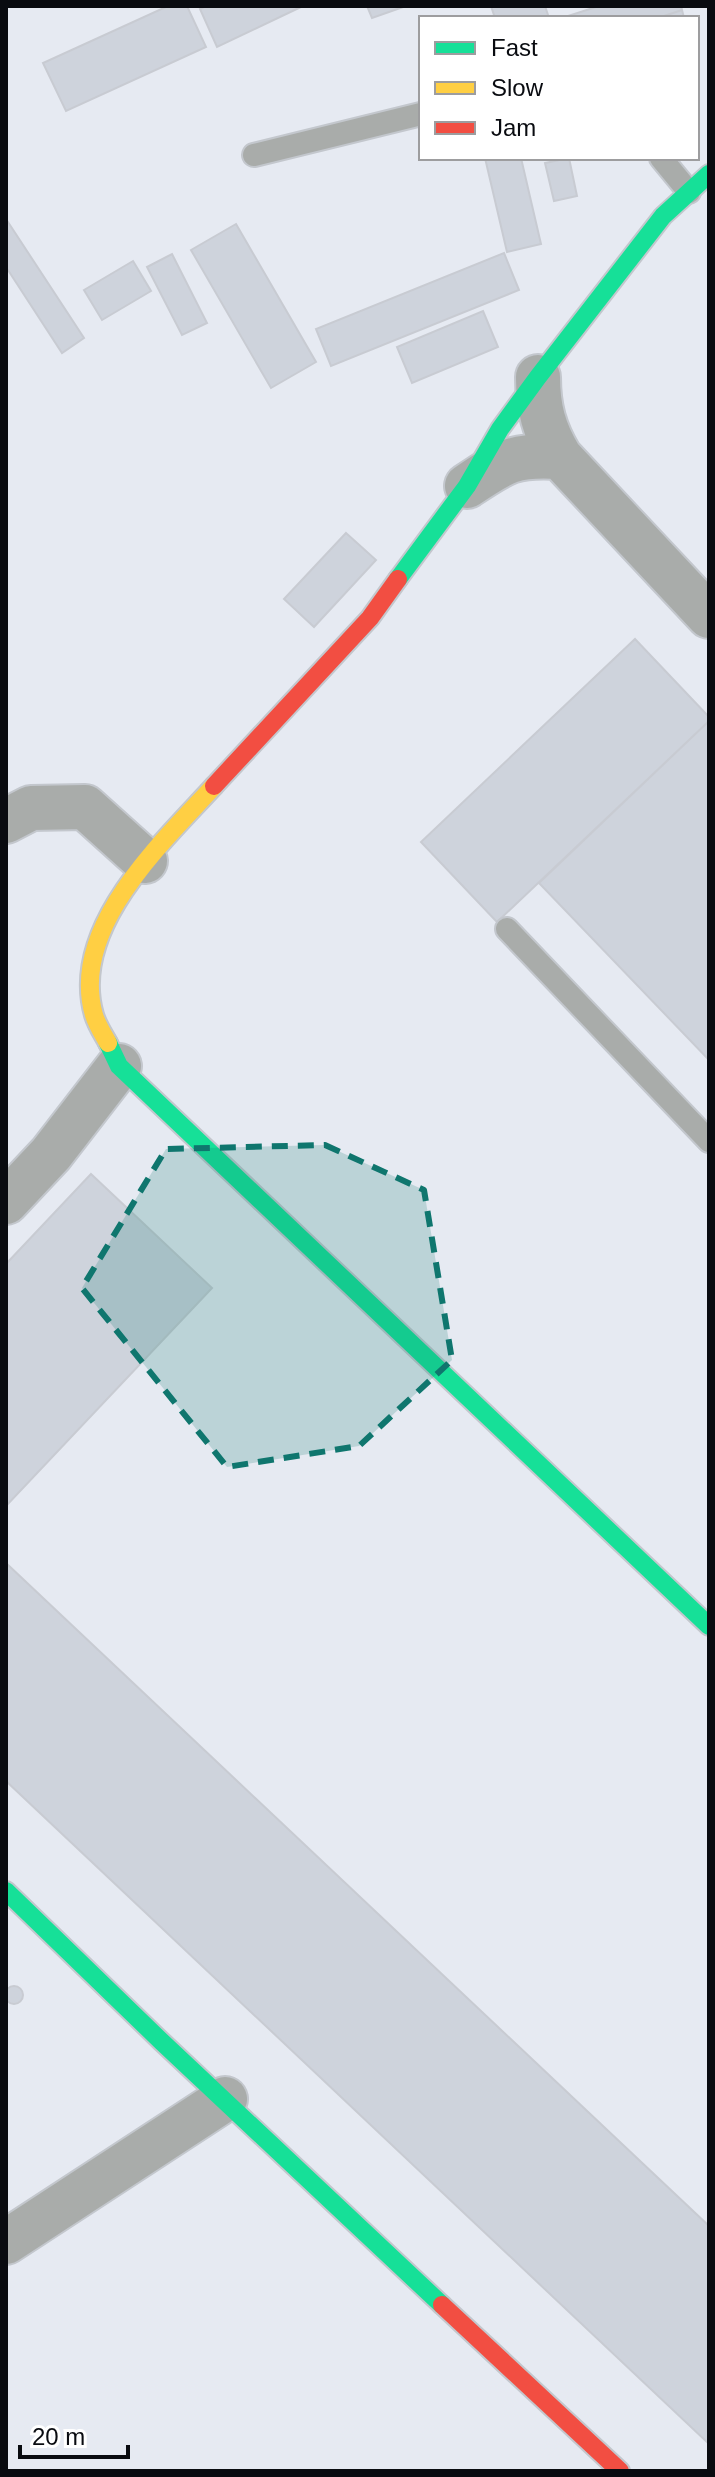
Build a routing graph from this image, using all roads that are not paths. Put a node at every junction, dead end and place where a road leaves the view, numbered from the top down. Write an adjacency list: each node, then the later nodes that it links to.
1 (419, 114): 2 (lane)
2 (254, 155)
3 (663, 160): 5 (lane)
4 (709, 174): 5 (street)
5 (689, 192): 6 (street)
6 (538, 377): 7 (street); 8 (street)
7 (560, 457): 8 (street); 9 (street)
8 (467, 486): 11 (street)
9 (709, 616)
10 (6, 821): 11 (street)
11 (145, 861): 13 (street)
12 (507, 929): 14 (lane)
13 (119, 1066): 15 (street); 16 (street)
14 (709, 1141)
15 (6, 1202)
16 (709, 1626)
17 (6, 1891): 18 (street)
18 (225, 2099): 19 (street); 20 (street)
19 (6, 2242)
20 (620, 2471)

